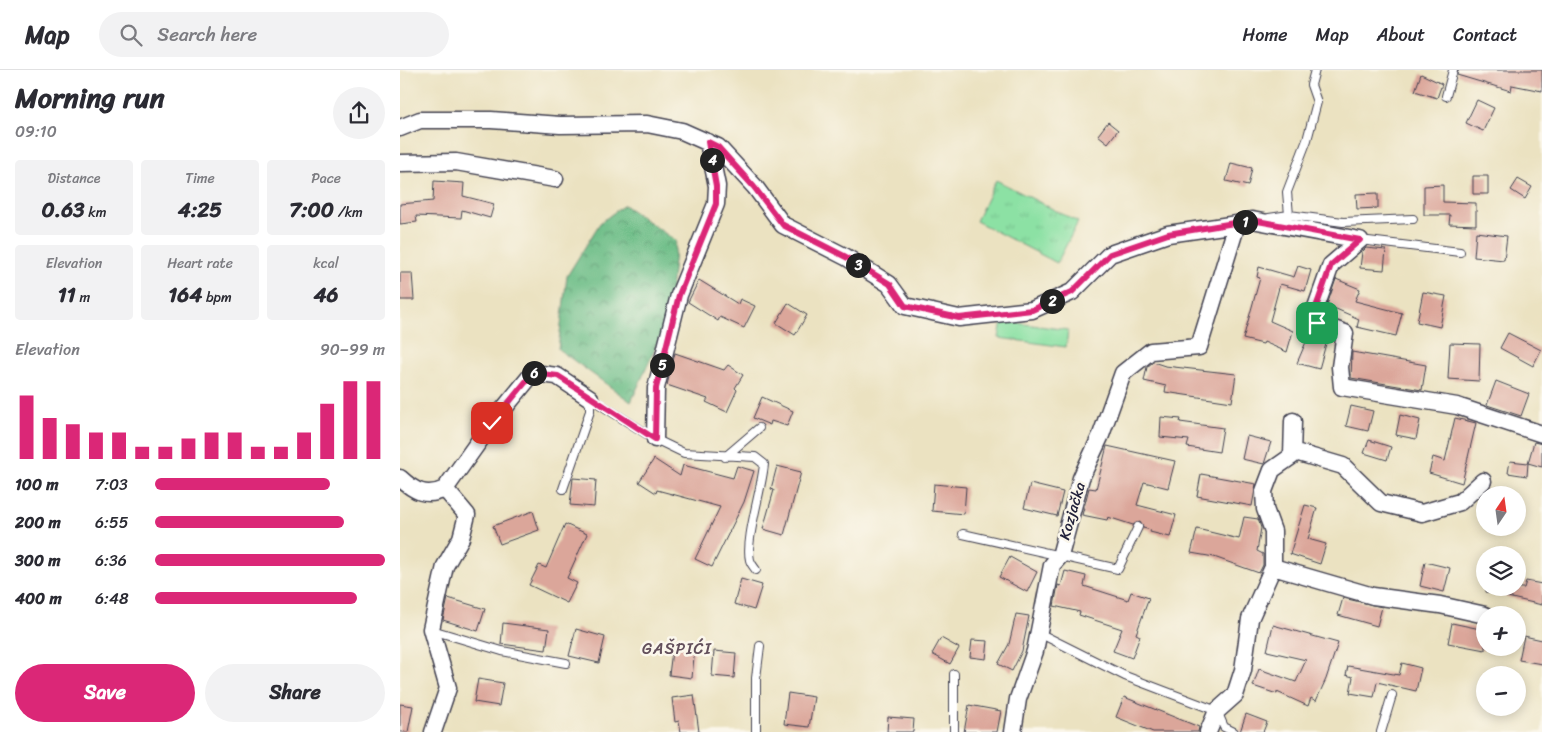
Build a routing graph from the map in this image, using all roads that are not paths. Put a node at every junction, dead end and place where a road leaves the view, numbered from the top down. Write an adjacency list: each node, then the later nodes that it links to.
1 (1315, 70): 8 (lane)
2 (1453, 70): 3 (lane)
3 (1446, 96)
4 (400, 128): 5 (street)
5 (708, 142): 10 (street); 17 (street)
6 (400, 163): 7 (street)
7 (555, 179)
8 (1289, 215): 9 (lane); 10 (lane)
9 (1413, 219)
10 (1245, 222): 11 (street); 26 (street, Kozjačka)
11 (1360, 240): 12 (lane); 16 (street)
12 (1460, 252)
13 (590, 398): 17 (lane); 22 (street); 23 (lane)
14 (1294, 421): 18 (street)
15 (759, 428): 19 (lane)
16 (1542, 434)
17 (655, 439): 19 (lane)
18 (1292, 451): 21 (street); 27 (street)
19 (725, 457): 28 (lane)
20 (400, 478): 22 (street)
21 (1483, 481)
22 (445, 489): 30 (street)
23 (563, 489)
24 (1138, 527): 26 (lane)
25 (963, 534): 26 (lane)
26 (1060, 556): 31 (street, Kozjačka)
27 (1273, 567): 29 (street); 36 (street)
28 (756, 570)
29 (1476, 613)
30 (431, 629): 33 (lane); 37 (street)
31 (1039, 634): 36 (lane); 40 (street, Kozjačka)
32 (760, 646): 38 (lane)
33 (566, 663)
34 (954, 674): 39 (lane)
35 (1392, 696): 43 (lane)
36 (1216, 711): 41 (street); 42 (lane)
37 (433, 732)
38 (756, 732)
39 (954, 732)
40 (1013, 732)
41 (1208, 732)
42 (1234, 732)
43 (1381, 732)

